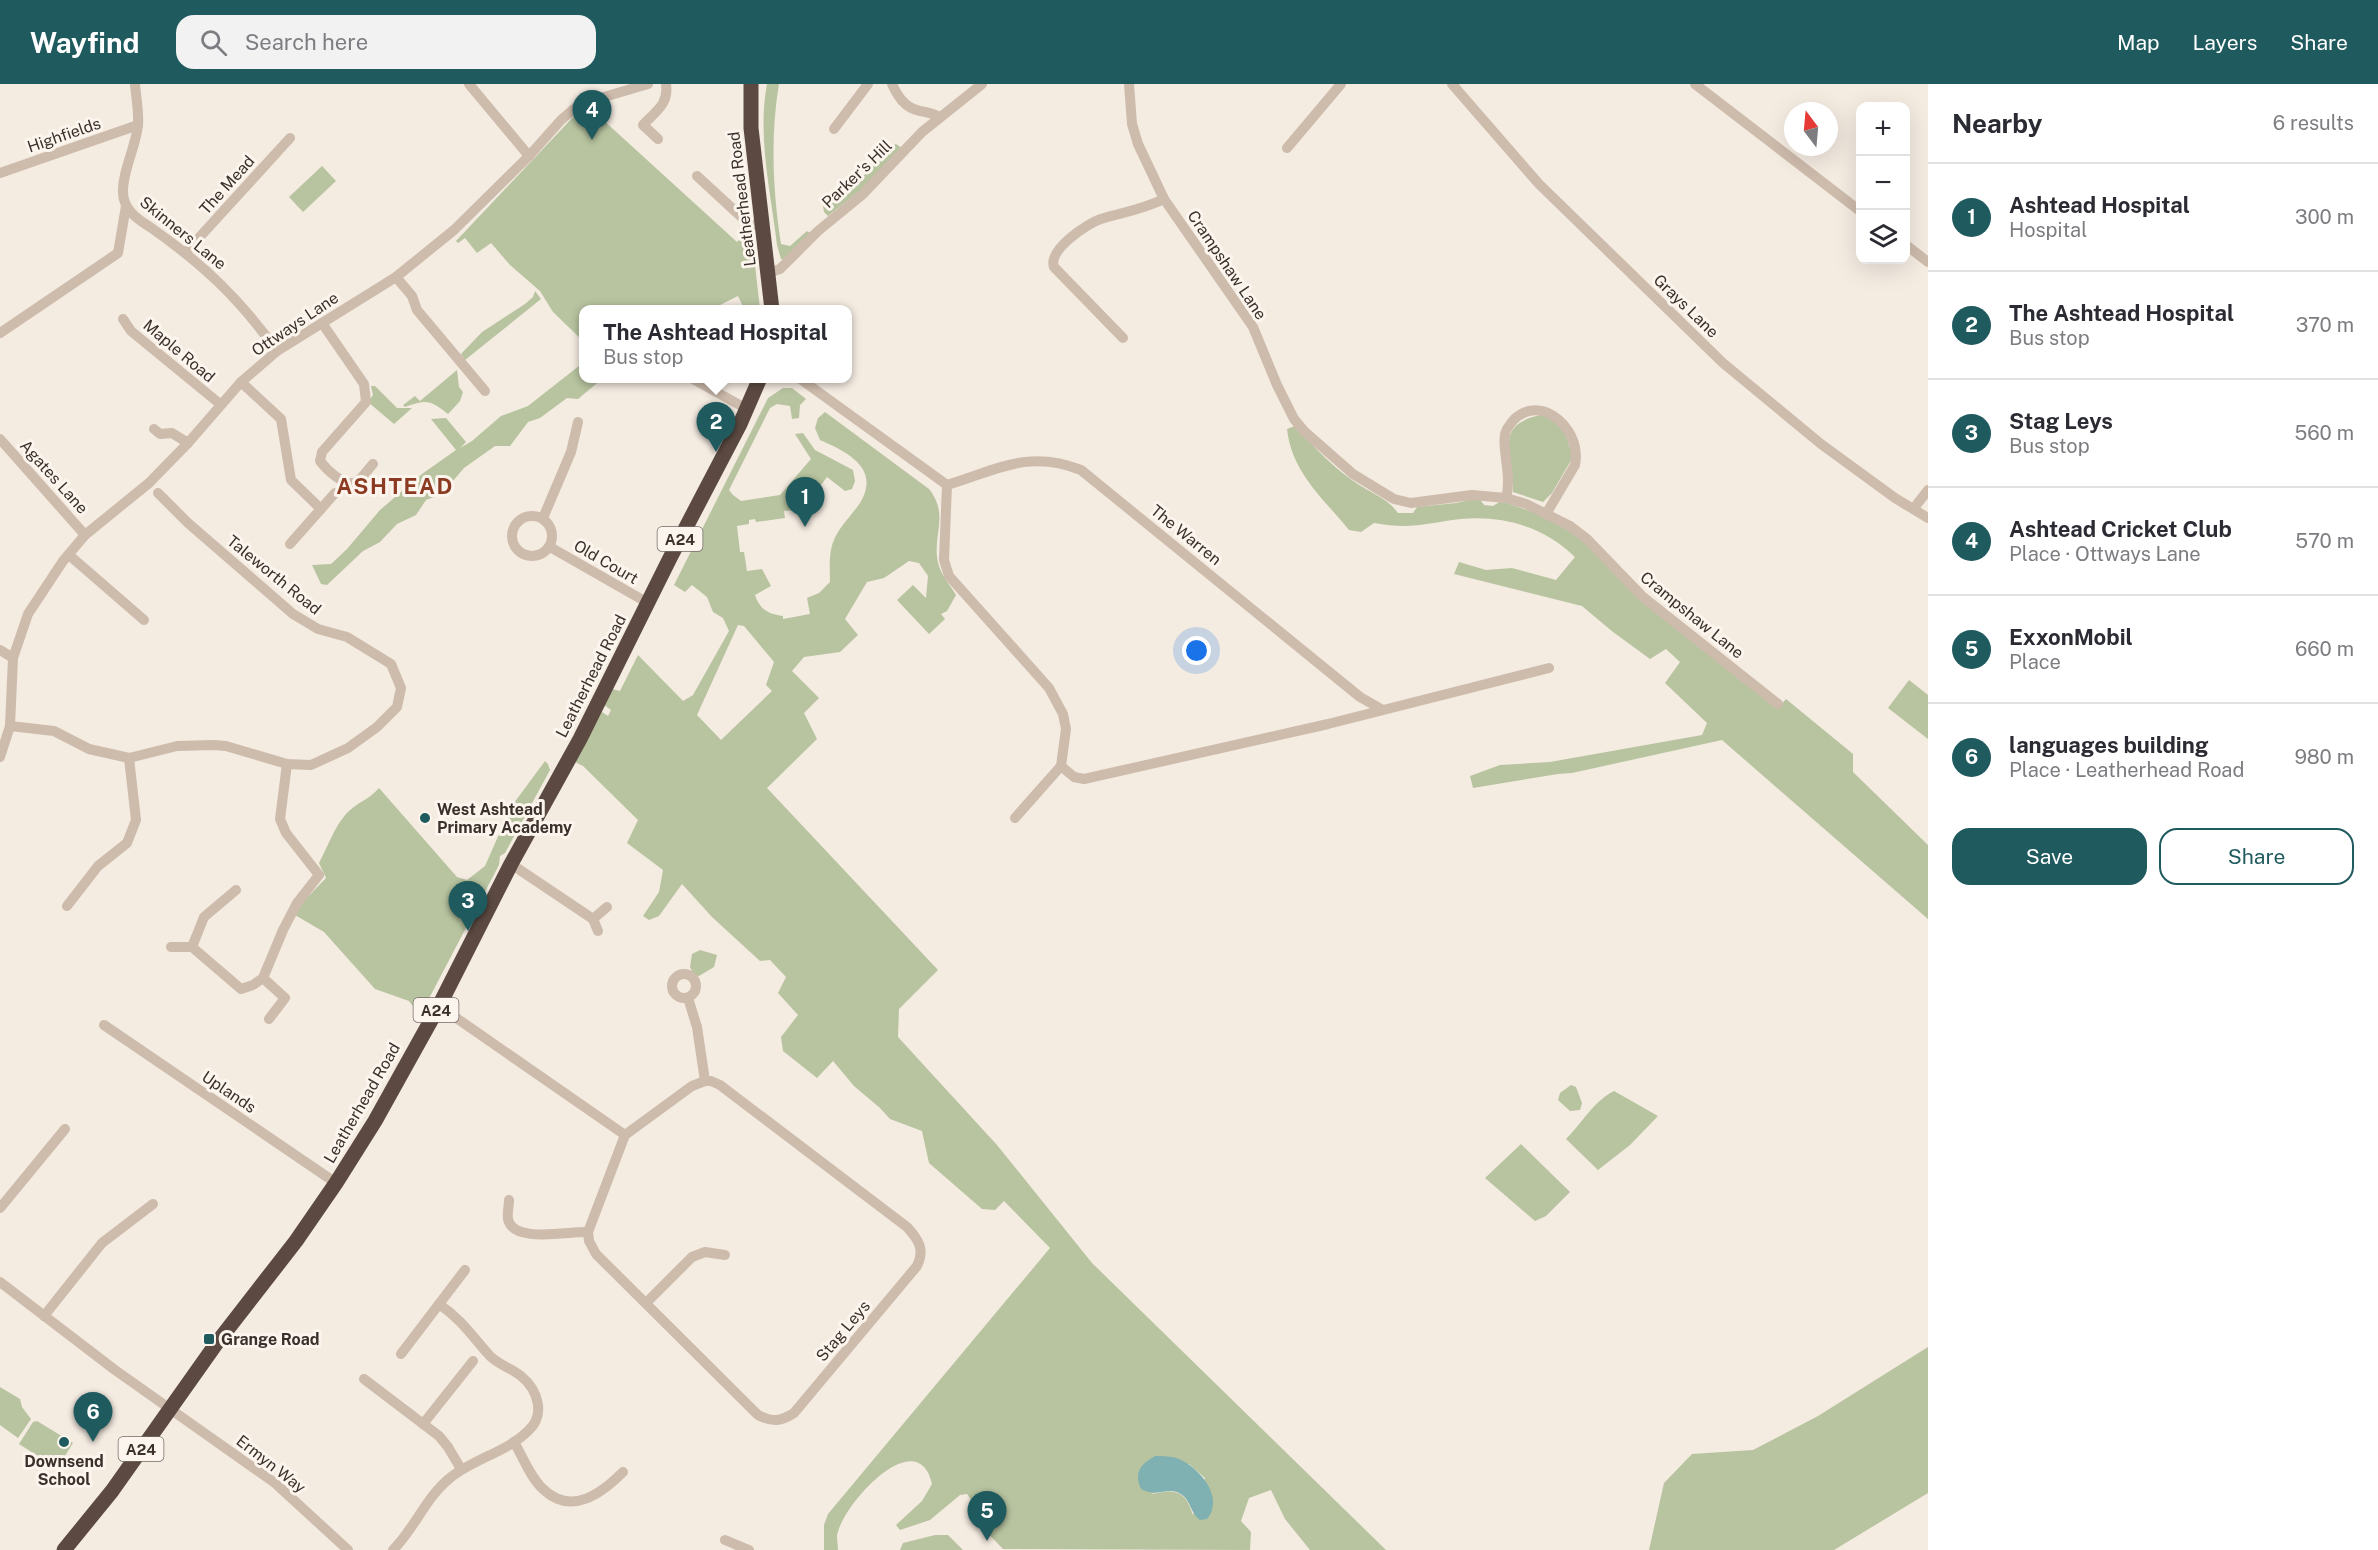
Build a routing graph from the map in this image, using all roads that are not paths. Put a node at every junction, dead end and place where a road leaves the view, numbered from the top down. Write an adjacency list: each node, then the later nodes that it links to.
1 (135, 84): 16 (street, Skinners Lane)
2 (469, 84): 21 (street)
3 (648, 84): 21 (street, Ottways Lane)
4 (666, 84): 19 (street)
5 (751, 84): 27 (highway, Leatherhead Road)
6 (868, 84): 17 (street)
7 (892, 84): 15 (street)
8 (982, 84): 15 (street, Parker's Hill)
9 (1129, 84): 24 (street, Crampshaw Lane)
10 (1341, 84): 20 (street)
11 (1452, 84): 14 (street, Grays Lane)
12 (1468, 84): 14 (street)
13 (1695, 84): 26 (street)
14 (1464, 97): 56 (street, Grays Lane)
15 (939, 117): 31 (street, Parker's Hill)
16 (138, 125): 22 (street, Highfields); 25 (street, Skinners Lane)
17 (834, 129)
18 (290, 138): 29 (street, The Mead)
19 (658, 140)
20 (1287, 148)
21 (529, 156): 32 (street, Ottways Lane)
22 (0, 173)
23 (697, 176): 27 (street)
24 (1164, 199): 37 (street); 55 (street, Crampshaw Lane)
25 (126, 206): 29 (street, Skinners Lane); 36 (street)
26 (1859, 210)
27 (763, 227): 31 (highway, Leatherhead Road)
28 (1910, 249): 30 (street)
29 (186, 252): 38 (street, Skinners Lane)
30 (1928, 262)
31 (768, 273): 33 (highway, Leatherhead Road)
32 (396, 277): 35 (street, Ottways Lane); 43 (street)
33 (772, 305)
34 (123, 319): 44 (street, Maple Road)
35 (322, 323): 38 (street, Ottways Lane); 50 (street)
36 (0, 333)
37 (1123, 338)
38 (277, 351): 39 (street, Ottways Lane)
39 (241, 382): 44 (street, Ottways Lane); 57 (street)
40 (700, 383): 45 (street)
41 (758, 383): 45 (highway, Leatherhead Road / A24)
42 (807, 383): 51 (street)
43 (485, 391)
44 (220, 404): 49 (street, Ottways Lane)
45 (747, 409): 65 (highway, Leatherhead Road / A24)
46 (578, 422): 59 (street)
47 (154, 429): 49 (street)
48 (0, 438): 61 (street, Agates Lane)
49 (188, 443): 61 (street, Ottways Lane)
50 (373, 464)
51 (947, 485): 71 (street, The Warren); 76 (street)
52 (1928, 490): 56 (street)
53 (335, 493): 57 (street)
54 (158, 494): 75 (street, Taleworth Road)
55 (1506, 498): 58 (street, Crampshaw Lane); 58 (street)
56 (1914, 508): 60 (street, Grays Lane)
57 (321, 509): 62 (street)
58 (1546, 514): 70 (street, Crampshaw Lane)
59 (543, 518): 63 (street, Old Court); 63 (street, Old Court)
60 (1928, 518)
61 (85, 535): 64 (street, Ottways Lane)
62 (290, 544)
63 (549, 547): 65 (street, Old Court)
64 (69, 555): 66 (street); 68 (street, Ottways Lane)
65 (648, 603): 78 (highway, Leatherhead Road / A24)
66 (144, 620)
67 (0, 650): 68 (street)
68 (13, 658): 72 (street, Ottways Lane)
69 (1549, 668): 71 (street)
70 (1778, 704)
71 (1381, 709): 76 (street)
72 (10, 726): 73 (street, Ottways Lane); 74 (street, Taleworth Road)
73 (0, 757)
74 (129, 758): 75 (street, Taleworth Road); 80 (street)
75 (287, 764): 86 (street)
76 (1061, 766): 77 (street)
77 (1016, 818)
78 (511, 864): 82 (street); 88 (highway, Leatherhead Road / A24)
79 (236, 891): 85 (street)
80 (67, 906)
81 (607, 907): 82 (street)
82 (592, 919): 83 (street)
83 (598, 931)
84 (171, 947): 85 (street)
85 (192, 947): 86 (street)
86 (263, 978): 89 (street)
87 (688, 998): 91 (street)
88 (438, 1006): 93 (street); 94 (highway, Leatherhead Road / A24)
89 (269, 1019)
90 (104, 1025): 94 (street, Uplands)
91 (705, 1081): 93 (street); 102 (street, Stag Leys)
92 (65, 1129): 97 (street)
93 (625, 1135): 98 (street)
94 (336, 1183): 108 (highway, Leatherhead Road / A24)
95 (509, 1200): 98 (street)
96 (153, 1204): 104 (street)
97 (0, 1208)
98 (588, 1232): 102 (street, Stag Leys)
99 (725, 1255): 102 (street)
100 (465, 1270): 103 (street)
101 (0, 1282): 104 (street)
102 (646, 1303)
103 (439, 1304): 105 (street); 110 (street)
104 (44, 1316): 108 (street)
105 (400, 1354)
106 (473, 1361): 109 (street)
107 (364, 1379): 109 (street)
108 (170, 1408): 114 (highway, Leatherhead Road / A24); 115 (street, Ermyn Way)
109 (423, 1424): 111 (street)
110 (514, 1442): 111 (street); 112 (street)
111 (461, 1469): 116 (street)
112 (623, 1472)
113 (725, 1540): 117 (street)
114 (64, 1550)
115 (348, 1550)
116 (393, 1550)
117 (749, 1550)

